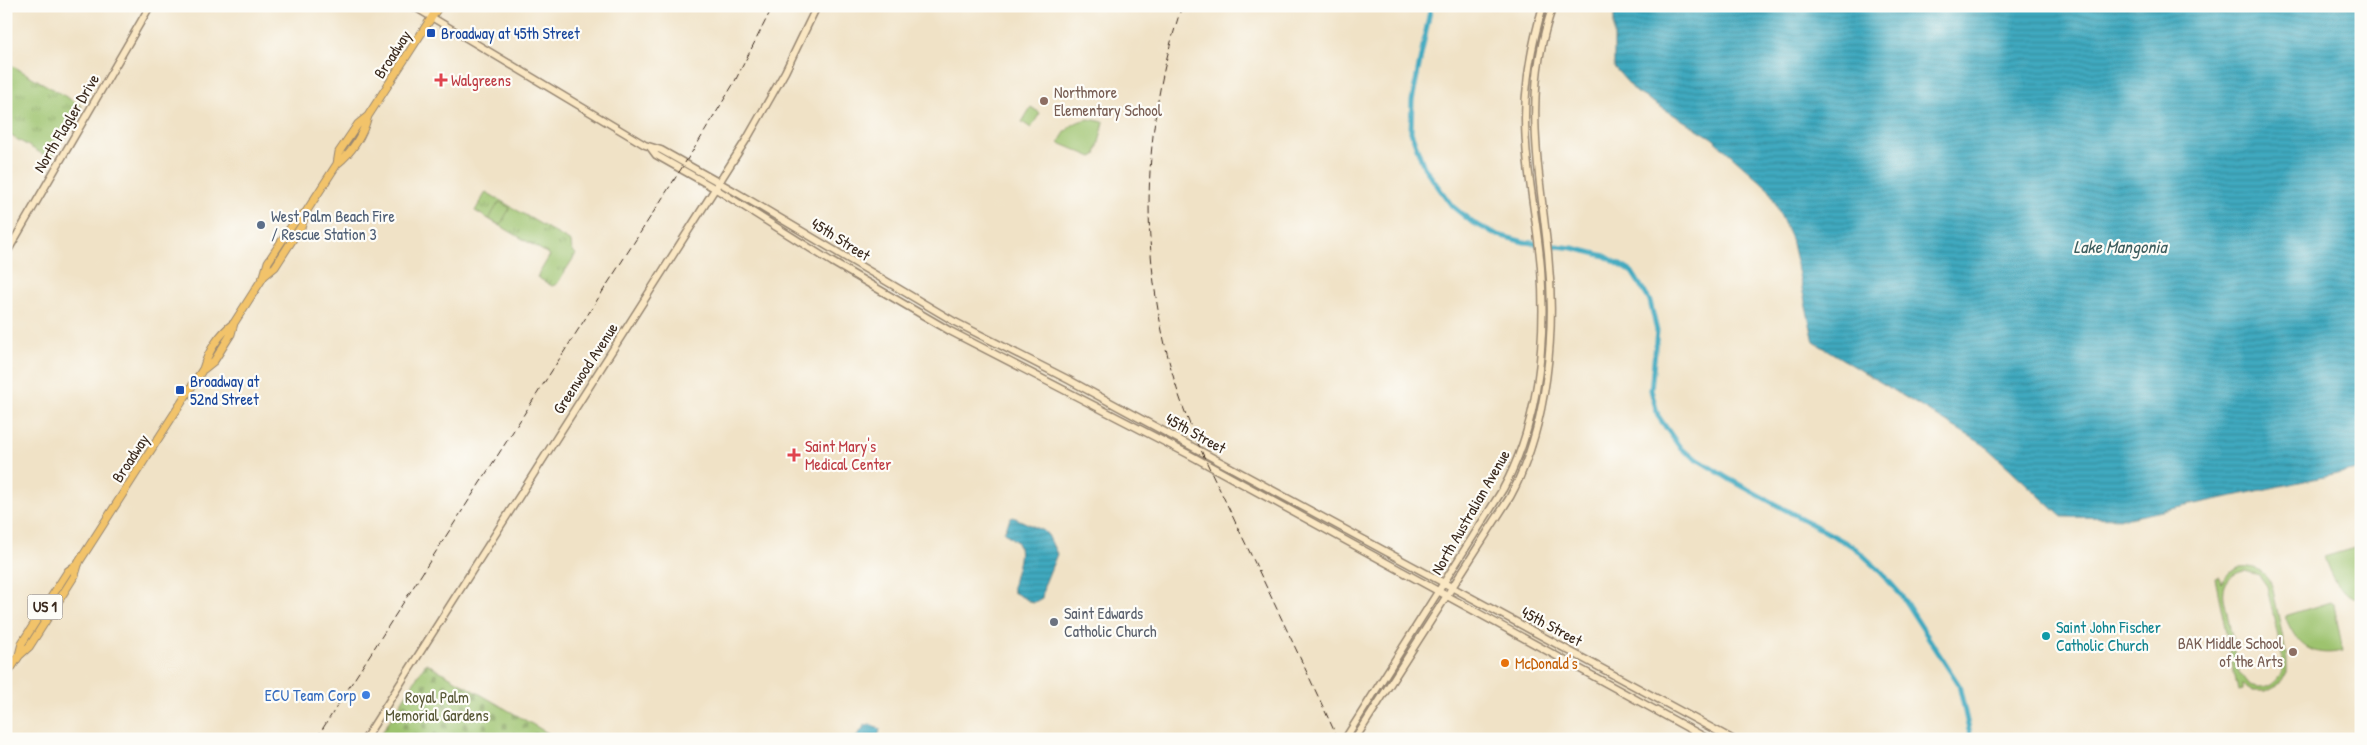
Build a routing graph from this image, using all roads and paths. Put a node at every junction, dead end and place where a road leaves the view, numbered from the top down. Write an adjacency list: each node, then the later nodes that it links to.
1 (150, 6): 11 (main road, North Flagler Drive)
2 (413, 6): 7 (main road, 45th Street)
3 (439, 6): 7 (main road, Broadway / US 1)
4 (817, 6): 9 (main road, Greenwood Avenue)
5 (1543, 6): 12 (main road, North Australian Avenue)
6 (1553, 6): 13 (main road, North Australian Avenue)
7 (432, 17): 8 (main road, 45th Street); 16 (main road, Broadway / US 1)
8 (650, 147): 9 (main road, 45th Street); 10 (main road, 45th Street)
9 (720, 183): 10 (main road, Greenwood Avenue); 12 (main road, 45th Street)
10 (716, 189): 14 (main road, 45th Street); 17 (main road, Greenwood Avenue)
11 (6, 254)
12 (1444, 584): 13 (main road, 45th Street); 14 (main road, North Australian Avenue)
13 (1452, 588): 15 (main road, North Australian Avenue); 21 (main road, 45th Street)
14 (1439, 592): 15 (main road, 45th Street); 18 (main road, North Australian Avenue)
15 (1446, 596): 19 (main road, North Australian Avenue); 20 (main road, 45th Street)
16 (6, 676)
17 (365, 739)
18 (1345, 739)
19 (1355, 739)
20 (1708, 739)
21 (1732, 739)

